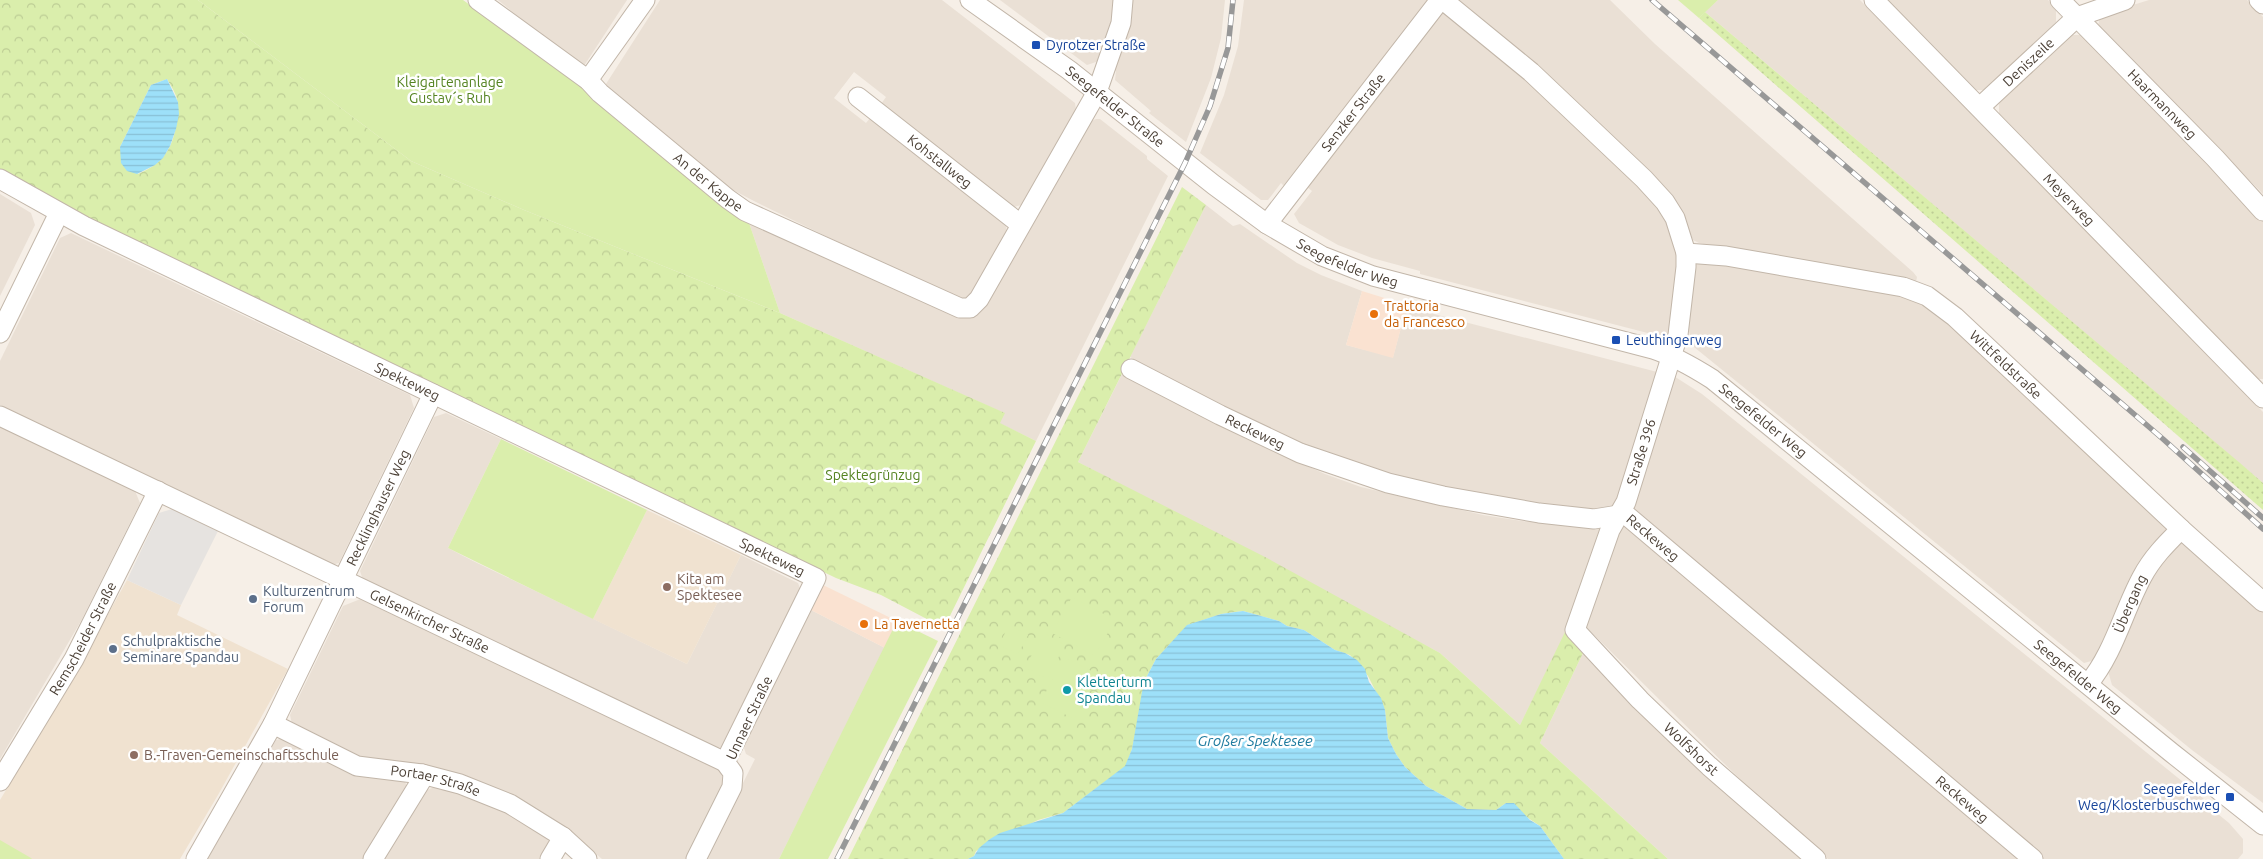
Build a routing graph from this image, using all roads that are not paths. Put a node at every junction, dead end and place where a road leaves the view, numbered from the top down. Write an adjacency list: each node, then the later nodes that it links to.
1 (478, 0): 12 (street, An der Kappe)
2 (646, 0): 12 (street)
3 (970, 0): 13 (street, Seegefelder Straße)
4 (1122, 0): 13 (street)
5 (1441, 0): 21 (street, Senzker Straße); 22 (street)
6 (1874, 0): 15 (street, Meyerweg)
7 (2060, 0): 11 (street, Haarmannweg)
8 (2125, 0): 11 (street)
9 (2259, 0): 10 (street)
10 (2263, 4)
11 (2076, 17): 15 (street, Deniszeile); 18 (street, Haarmannweg)
12 (588, 80): 20 (street, An der Kappe)
13 (1097, 92): 16 (street, Seegefelder Straße); 20 (street)
14 (858, 97): 20 (street, Kohstallweg)
15 (1980, 107): 27 (street, Meyerweg)
16 (1185, 164): 21 (street, Seegefelder Weg)
17 (0, 179): 19 (street, Spekteweg)
18 (2263, 211)
19 (59, 213): 23 (street); 26 (street, Spekteweg)
20 (1020, 224)
21 (1268, 224): 24 (street, Seegefelder Weg)
22 (1686, 253): 24 (street); 31 (street, Wittfeldstraße)
23 (0, 333)
24 (1670, 356): 30 (street, Straße 396); 36 (street, Seegefelder Weg)
25 (1131, 369): 30 (street, Reckeweg)
26 (433, 394): 32 (street, Spekteweg); 33 (street, Recklinghauser Weg)
27 (2263, 397)
28 (0, 416): 29 (street, Gelsenkircher Straße)
29 (158, 491): 33 (street, Gelsenkircher Straße); 40 (street, Remscheider Straße)
30 (1620, 514): 35 (street, Straße 396); 49 (street, Reckeweg)
31 (2181, 529): 34 (street, Wittfeldstraße); 36 (street, Übergang)
32 (816, 578): 38 (street, Unnaer Straße)
33 (345, 579): 37 (street, Recklinghauser Weg); 38 (street, Gelsenkircher Straße)
34 (2263, 602)
35 (1575, 630): 48 (street, Wolfshorst)
36 (2088, 684): 41 (street, Seegefelder Weg)
37 (273, 724): 39 (street, Portaer Straße); 43 (street, Recklinghauser Weg)
38 (725, 762): 47 (street, Unnaer Straße)
39 (422, 774): 42 (street, Portaer Straße); 44 (street)
40 (0, 781)
41 (2263, 825)
42 (563, 837): 45 (street); 46 (street, Portaer Straße)
43 (196, 859)
44 (374, 859)
45 (550, 859)
46 (587, 859)
47 (696, 859)
48 (1816, 859)
49 (2033, 859)

